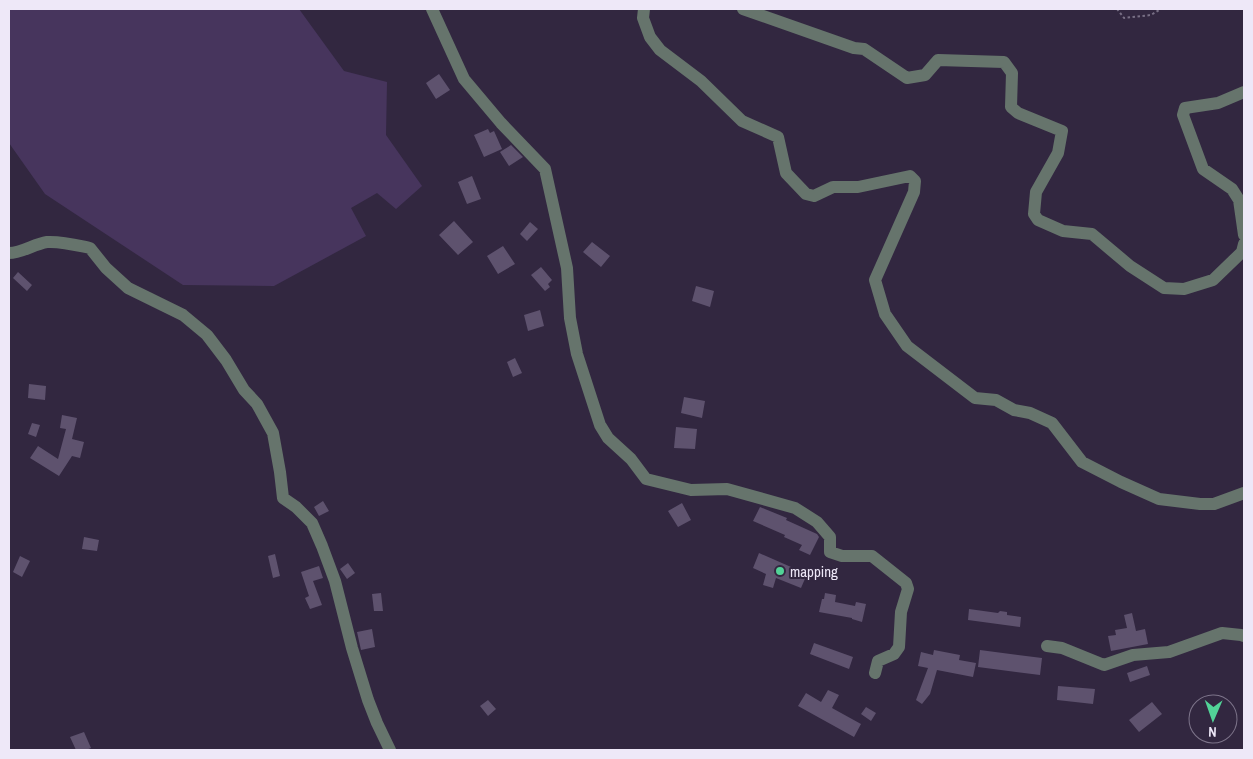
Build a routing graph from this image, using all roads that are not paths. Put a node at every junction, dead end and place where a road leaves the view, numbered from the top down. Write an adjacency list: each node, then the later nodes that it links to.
1 (432, 9): 11 (street)
2 (644, 9): 8 (street)
3 (744, 9): 6 (street)
4 (1244, 92): 5 (street)
5 (1244, 235)
6 (1244, 244)
7 (9, 253): 12 (street)
8 (1244, 493)
9 (1244, 636): 10 (street)
10 (1047, 646)
11 (875, 673)
12 (390, 750)

